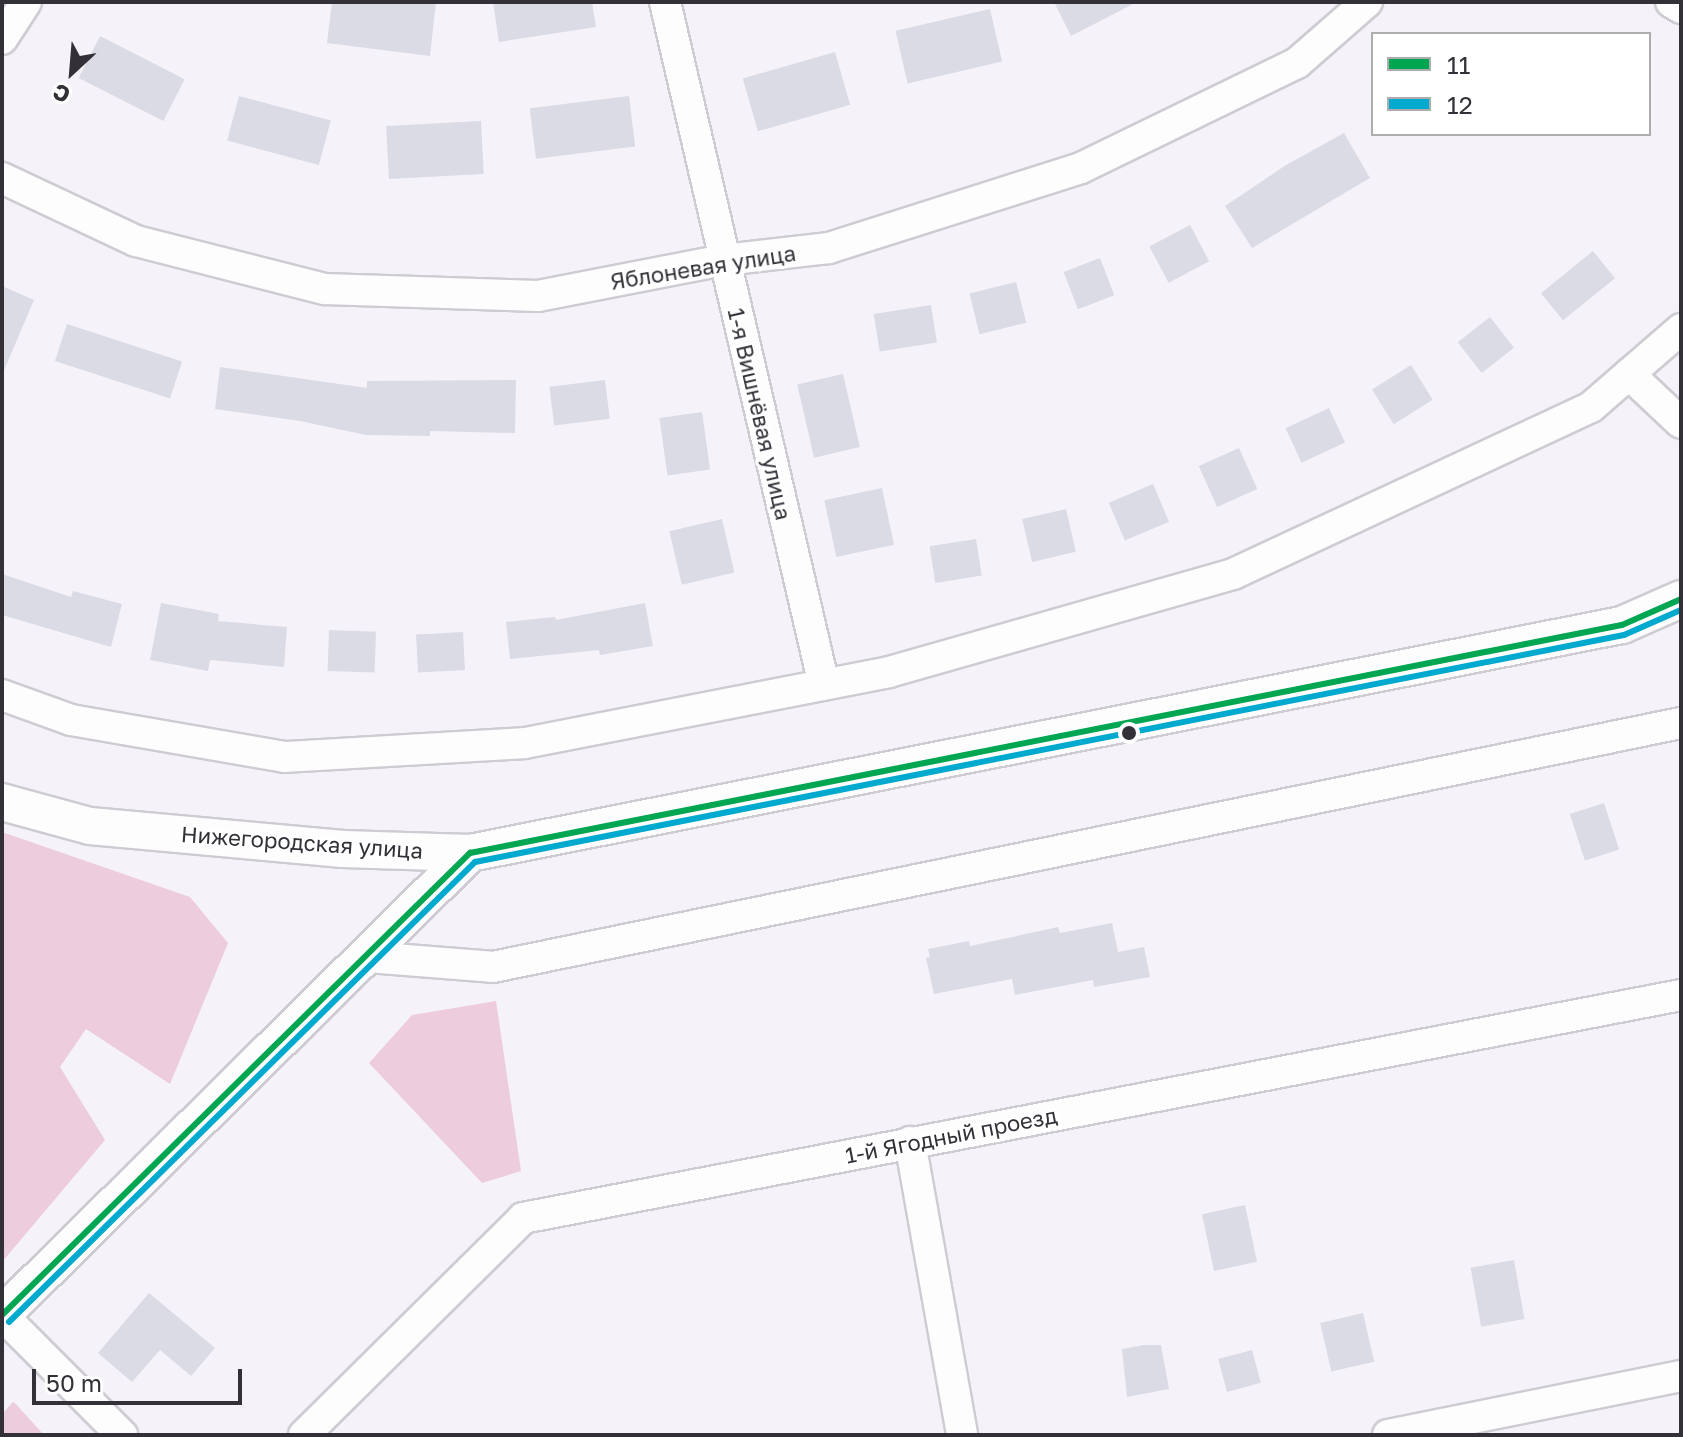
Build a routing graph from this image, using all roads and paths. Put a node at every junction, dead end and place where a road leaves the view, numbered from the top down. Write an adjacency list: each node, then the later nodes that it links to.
1 (26, 2): 6 (street)
2 (665, 2): 8 (street, 1-я Вишнёвая улица)
3 (1367, 2): 8 (street, Яблоневая улица)
4 (1671, 2): 5 (street)
5 (1681, 8)
6 (2, 39)
7 (2, 178): 8 (street, Яблоневая улица)
8 (724, 260): 13 (street, 1-я Вишнёвая улица)
9 (1681, 329): 10 (street)
10 (1629, 374): 11 (street); 13 (street)
11 (1681, 423)
12 (1681, 599): 17 (street, Нижегородская улица)
13 (824, 685): 14 (street)
14 (2, 695)
15 (1681, 723): 18 (street)
16 (2, 802): 17 (street, Нижегородская улица)
17 (470, 853): 18 (street)
18 (367, 957): 21 (street)
19 (1681, 995): 20 (street, 1-й Ягодный проезд)
20 (910, 1142): 24 (street, 1-й Ягодный проезд); 25 (street)
21 (2, 1315): 23 (street)
22 (1681, 1376): 26 (street)
23 (122, 1435)
24 (304, 1435)
25 (962, 1435)
26 (1388, 1435)

